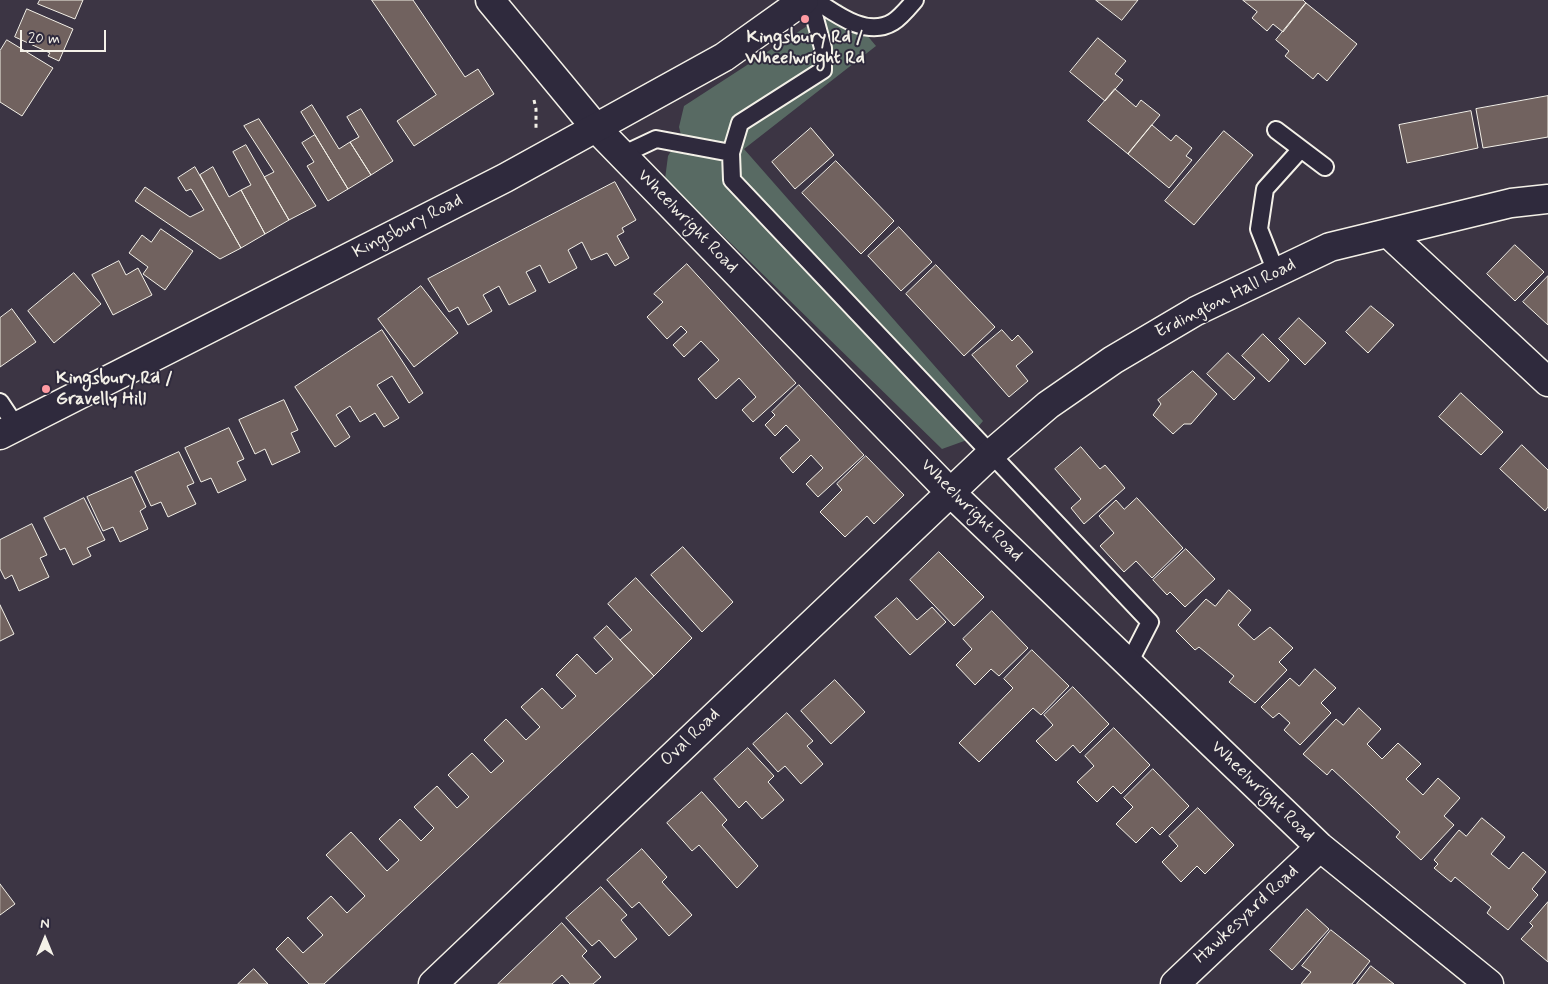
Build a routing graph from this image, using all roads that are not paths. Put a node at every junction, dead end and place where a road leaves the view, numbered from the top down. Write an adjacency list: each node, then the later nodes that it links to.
1 (490, 0): 6 (street, Wheelwright Road)
2 (804, 0): 6 (street, Kingsbury Road)
3 (810, 0): 9 (lane)
4 (815, 0): 5 (lane)
5 (916, 0)
6 (596, 128): 10 (street, Wheelwright Road); 17 (street, Kingsbury Road)
7 (1276, 130): 8 (lane)
8 (1301, 149): 11 (lane); 14 (lane)
9 (731, 153): 10 (lane); 18 (lane)
10 (622, 155): 19 (street, Wheelwright Road)
11 (1325, 168)
12 (1548, 199): 13 (street, Erdington Hall Road)
13 (1388, 233): 14 (street, Erdington Hall Road); 15 (street)
14 (1276, 272): 18 (street, Erdington Hall Road)
15 (1548, 382)
16 (0, 402): 17 (lane)
17 (8, 431)
18 (992, 453): 19 (street, Erdington Hall Road); 20 (lane)
19 (950, 492): 20 (street, Wheelwright Road); 22 (street, Oval Road)
20 (1128, 665): 21 (street, Wheelwright Road)
21 (1320, 846): 23 (street, Hawkesyard Road); 24 (street, Wheelwright Road)
22 (433, 984)
23 (1175, 984)
24 (1489, 984)

